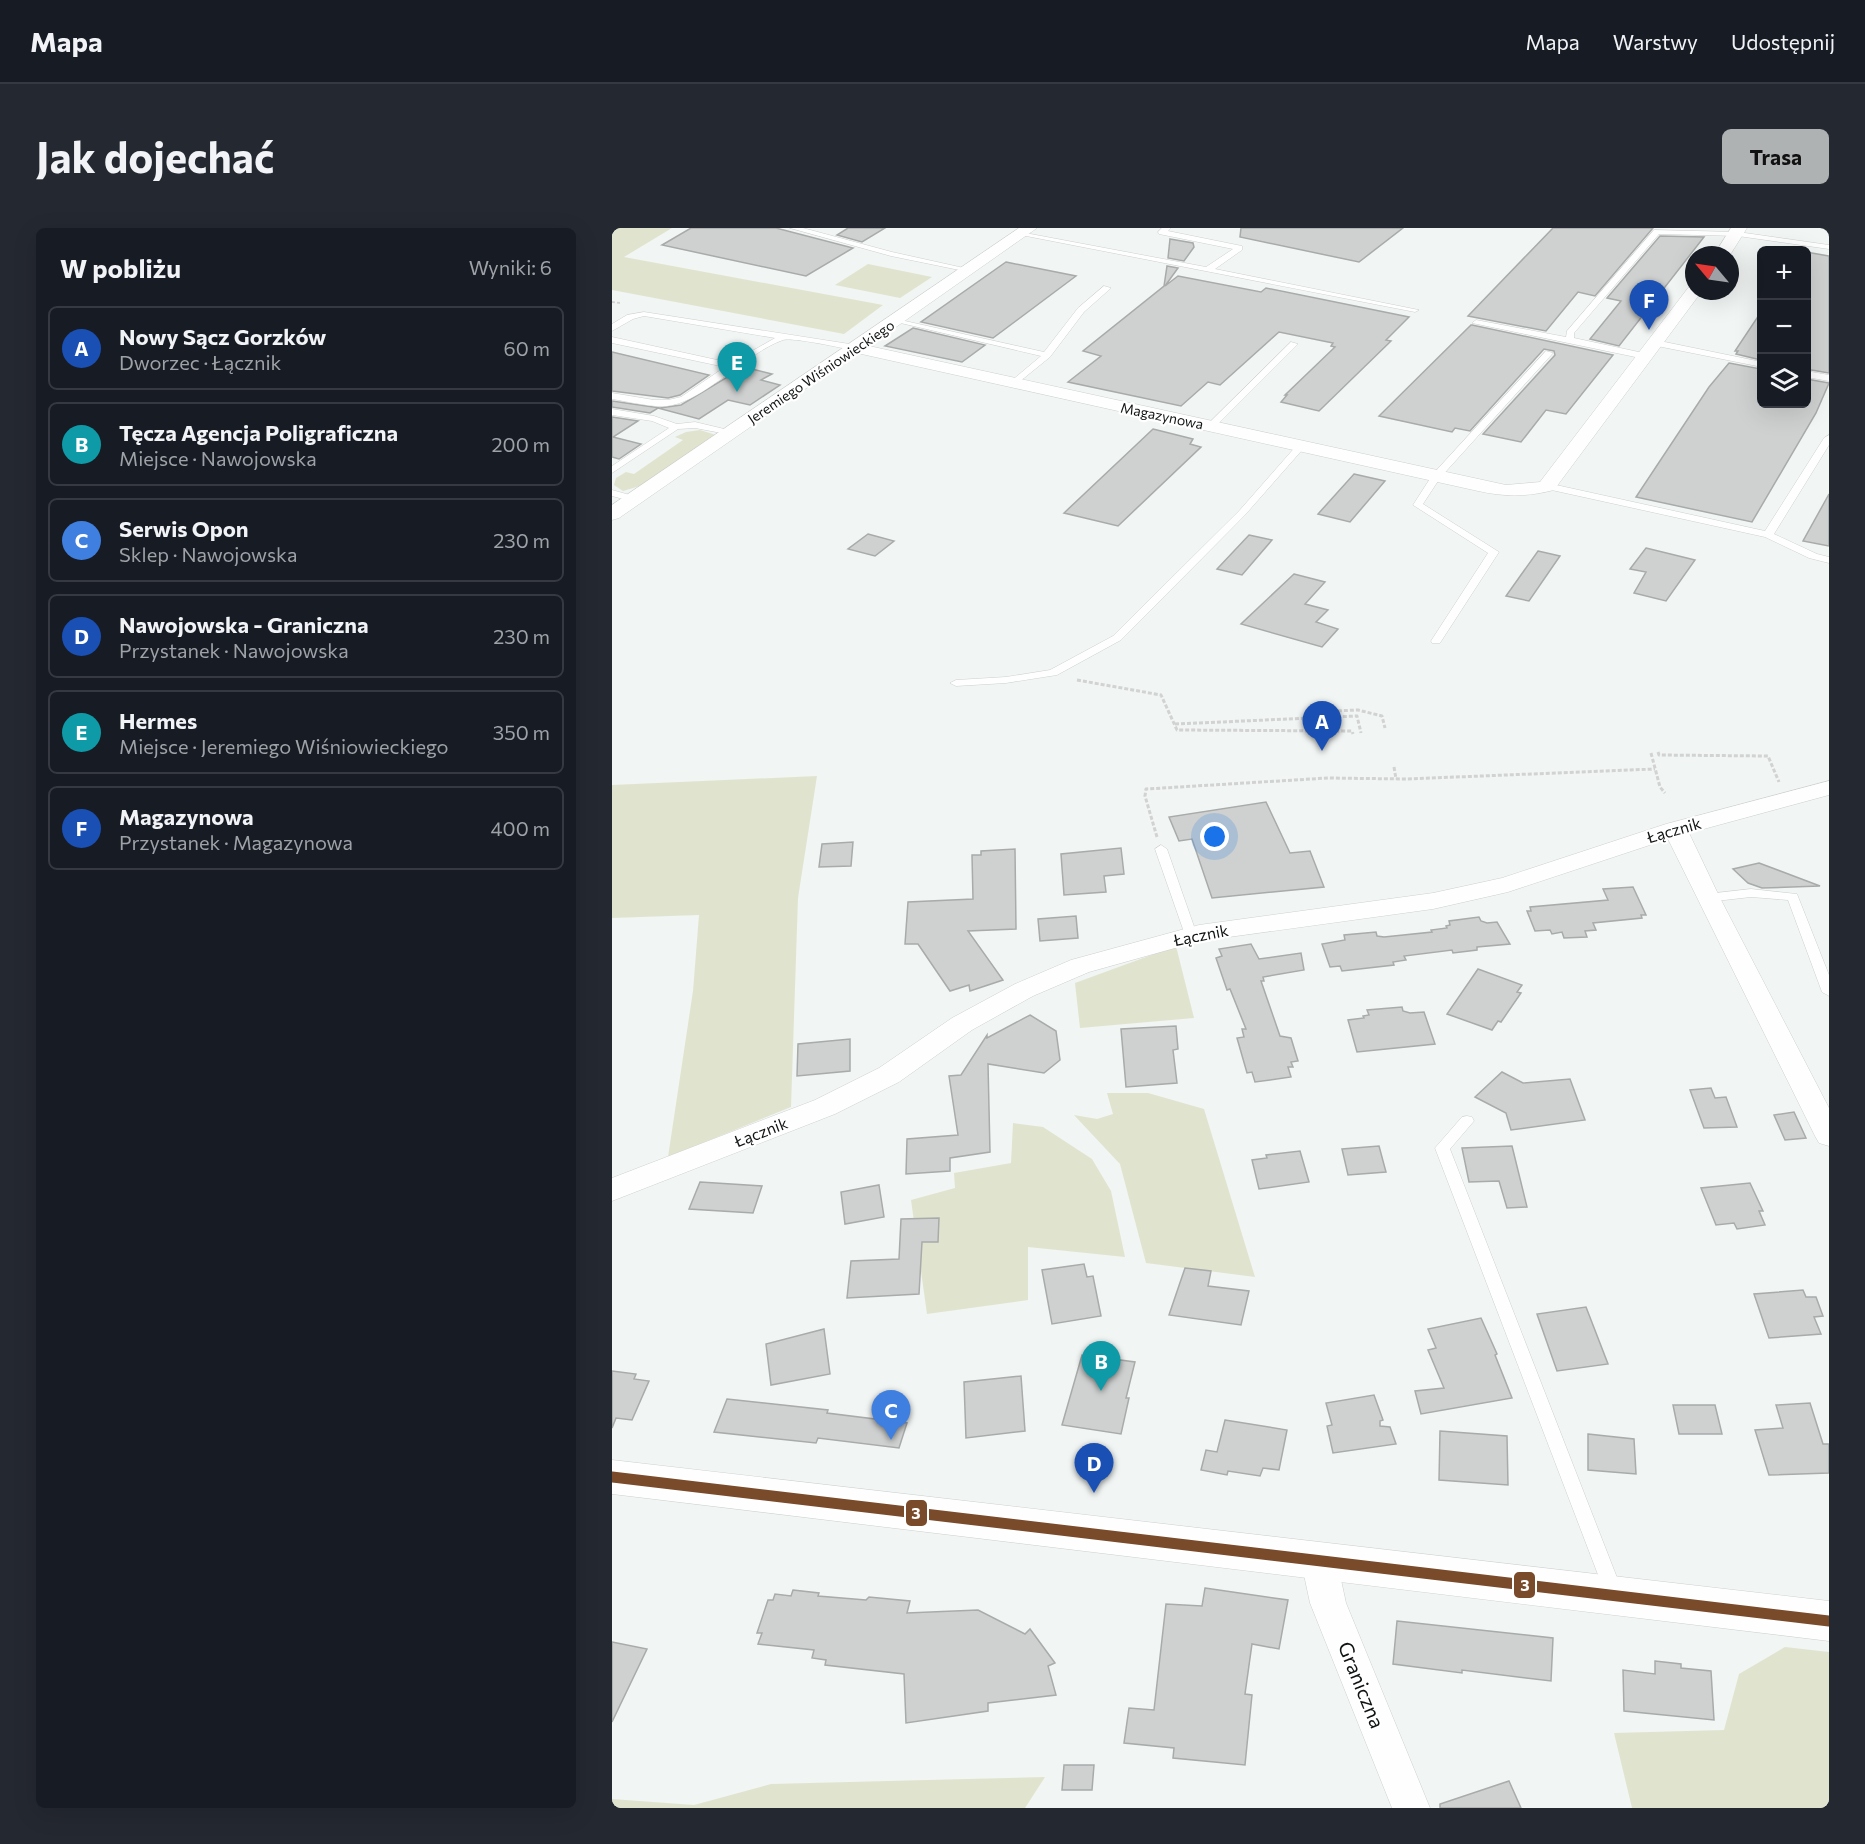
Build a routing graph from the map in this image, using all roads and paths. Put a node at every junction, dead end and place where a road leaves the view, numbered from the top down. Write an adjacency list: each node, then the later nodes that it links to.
1 (794, 228): 7 (lane)
2 (1167, 228): 8 (lane)
3 (1025, 231): 7 (street, Jeremiego Wiśniowieckiego); 8 (lane)
4 (1738, 231): 5 (street); 6 (lane); 17 (lane)
5 (1728, 246)
6 (1829, 247)
7 (969, 270): 12 (street, Jeremiego Wiśniowieckiego)
8 (1208, 270): 11 (lane)
9 (1107, 288): 22 (lane)
10 (1687, 300): 20 (street)
11 (1415, 310)
12 (896, 321): 19 (street, Jeremiego Wiśniowieckiego); 22 (lane)
13 (1476, 323): 17 (lane)
14 (612, 328): 15 (lane)
15 (784, 336): 19 (lane); 24 (lane)
16 (612, 339): 24 (lane)
17 (1570, 340): 20 (lane)
18 (1294, 344): 31 (lane)
19 (856, 348): 27 (street, Magazynowa); 32 (street, Jeremiego Wiśniowieckiego)
20 (1650, 349): 23 (lane); 37 (street)
21 (1549, 353): 36 (lane)
22 (1047, 355): 27 (lane)
23 (1757, 364)
24 (732, 366): 28 (lane)
25 (1811, 375): 26 (lane)
26 (1829, 378)
27 (1013, 384): 31 (street, Magazynowa)
28 (612, 396)
29 (612, 412): 30 (lane)
30 (676, 427): 32 (lane); 35 (lane)
31 (1210, 427): 34 (street, Magazynowa)
32 (732, 432): 39 (street, Jeremiego Wiśniowieckiego)
33 (1829, 438): 41 (lane)
34 (1300, 447): 36 (street, Magazynowa); 44 (lane)
35 (612, 470)
36 (1436, 476): 37 (street, Magazynowa); 43 (lane)
37 (1547, 486): 41 (lane)
38 (612, 493): 39 (lane)
39 (634, 499): 40 (street, Jeremiego Wiśniowieckiego)
40 (612, 514)
41 (1768, 535): 42 (lane)
42 (1829, 560)
43 (1436, 641)
44 (1053, 673): 45 (lane); 47 (path)
45 (957, 683)
46 (1309, 718): 47 (path); 48 (path); 49 (path)
47 (1175, 724): 50 (path)
48 (1385, 728)
49 (1361, 733)
50 (1353, 734)
51 (1658, 752): 56 (path)
52 (1651, 753): 54 (path)
53 (1394, 767): 55 (path)
54 (1656, 769): 55 (path); 58 (path)
55 (1396, 779): 60 (path)
56 (1781, 785)
57 (1829, 788): 59 (street, Łącznik)
58 (1665, 793)
59 (1675, 829): 61 (street); 62 (street, Łącznik)
60 (1161, 849): 62 (lane)
61 (1707, 898): 63 (lane); 65 (street)
62 (1191, 935): 66 (street, Łącznik)
63 (1829, 992)
64 (1467, 1121): 69 (lane)
65 (1829, 1136)
66 (612, 1190)
67 (612, 1477): 68 (street)
68 (1319, 1560): 69 (street); 71 (street, Graniczna)
69 (1615, 1595): 70 (street)
70 (1829, 1621)
71 (1411, 1808)

